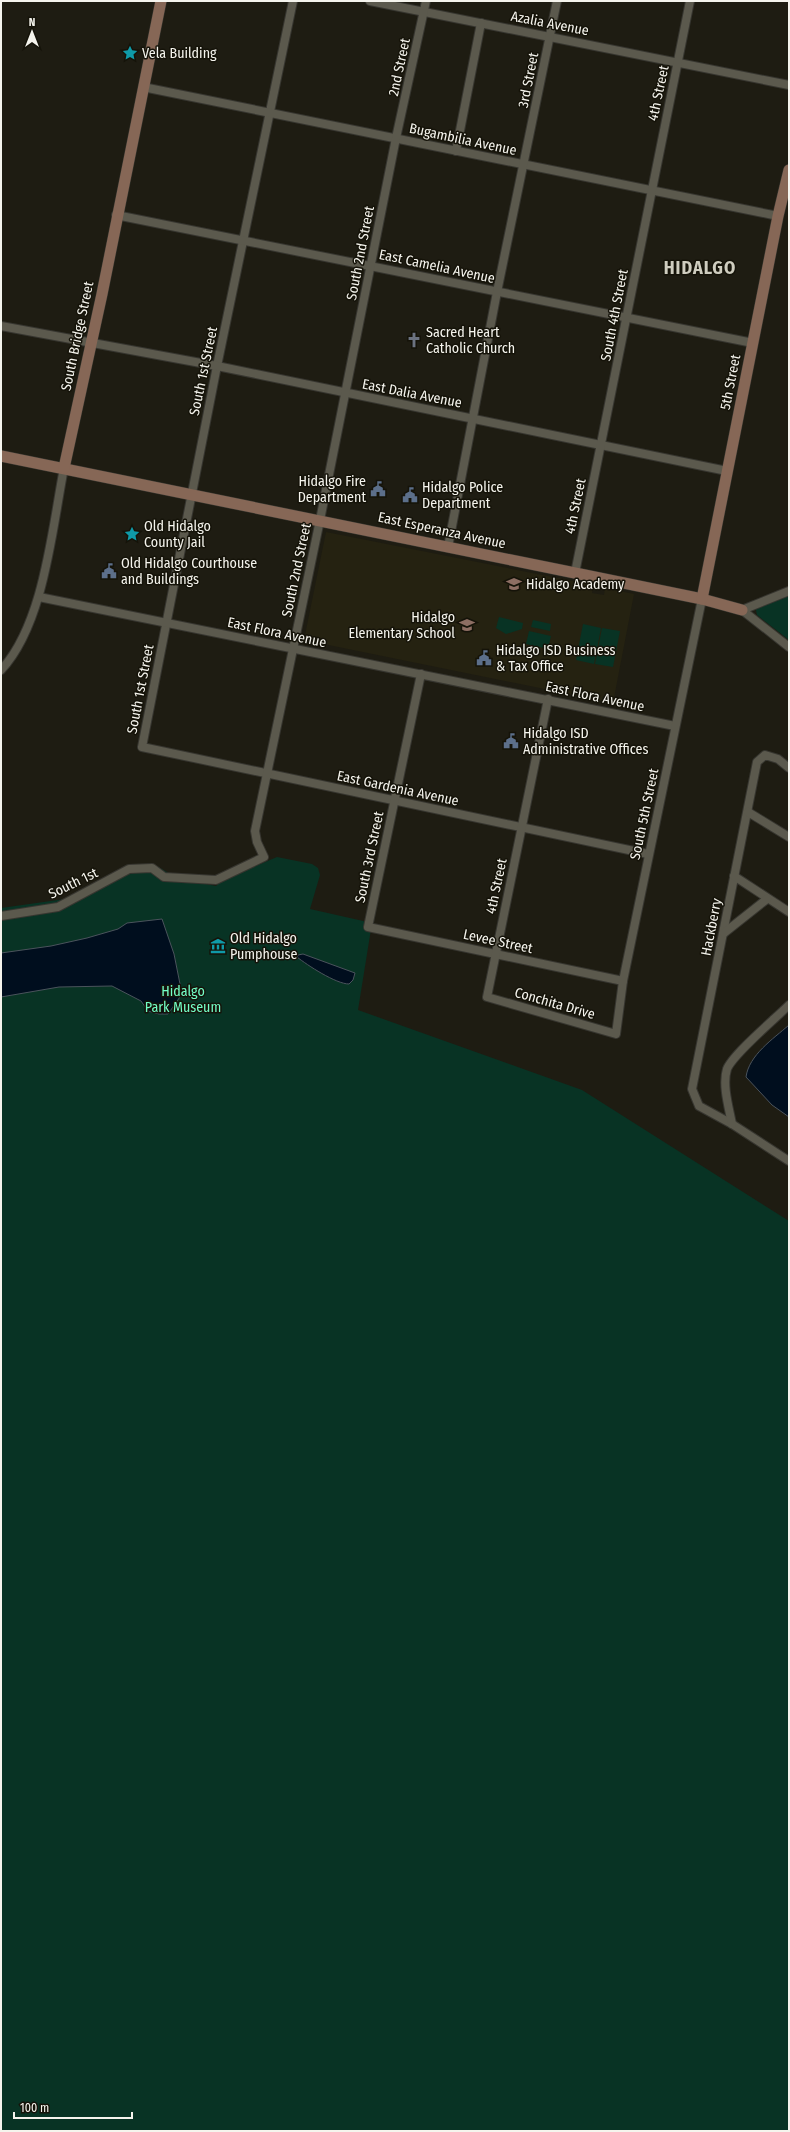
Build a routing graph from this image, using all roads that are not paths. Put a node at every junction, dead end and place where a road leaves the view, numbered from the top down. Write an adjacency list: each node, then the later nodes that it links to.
1 (161, 1): 12 (street, South Bridge Street)
2 (293, 1): 13 (street, South 1st Street)
3 (370, 1): 7 (street, Azalia Avenue)
4 (426, 1): 7 (street, 2nd Street)
5 (557, 1): 9 (street, 3rd Street)
6 (690, 1): 10 (street, 4th Street)
7 (424, 12): 8 (street, Azalia Avenue); 14 (street, 2nd Street)
8 (481, 23): 9 (street, Azalia Avenue); 15 (street)
9 (550, 36): 10 (street, Azalia Avenue); 16 (street, 3rd Street)
10 (678, 63): 11 (street, Azalia Avenue); 18 (street, 4th Street)
11 (789, 85)
12 (143, 87): 13 (street, Bugambilia Avenue); 19 (street, South Bridge Street)
13 (270, 112): 14 (street, Bugambilia Avenue); 21 (street, South 1st Street)
14 (396, 138): 15 (street, Bugambilia Avenue); 22 (street, South 2nd Street)
15 (456, 151): 16 (street, Bugambilia Avenue)
16 (524, 165): 18 (street, Bugambilia Avenue); 23 (street)
17 (789, 170): 20 (street, 5th Street)
18 (651, 191): 20 (street, Bugambilia Avenue); 24 (street, South 4th Street)
19 (116, 215): 21 (street, East Camelia Avenue); 26 (street, South Bridge Street)
20 (778, 216): 27 (street, 5th Street)
21 (245, 240): 22 (street, East Camelia Avenue); 28 (street, South 1st Street)
22 (371, 265): 23 (street, East Camelia Avenue); 29 (street, South 2nd Street)
23 (497, 292): 24 (street, East Camelia Avenue); 30 (street)
24 (627, 317): 27 (street, East Camelia Avenue); 31 (street, South 4th Street)
25 (1, 326): 26 (street, East Dalia Avenue)
26 (90, 342): 28 (street, East Dalia Avenue); 33 (street, South Bridge Street)
27 (753, 343): 34 (street, 5th Street)
28 (217, 366): 29 (street, East Dalia Avenue); 35 (street, South 1st Street)
29 (345, 393): 30 (street, East Dalia Avenue); 36 (street, South 2nd Street)
30 (472, 419): 31 (street, East Dalia Avenue); 37 (street)
31 (601, 444): 34 (street, East Dalia Avenue); 38 (street, 4th Street)
32 (1, 456): 33 (street, East Esperanza Avenue)
33 (64, 468): 35 (street, East Esperanza Avenue); 40 (street, South Bridge Street)
34 (727, 471): 41 (street, 5th Street)
35 (192, 494): 36 (street, East Esperanza Avenue); 43 (street, South 1st Street)
36 (320, 520): 37 (street, East Esperanza Avenue); 45 (street, South 2nd Street)
37 (448, 546): 38 (street, East Esperanza Avenue)
38 (575, 573): 41 (street, East Esperanza Avenue)
39 (789, 591): 42 (street)
40 (39, 597): 43 (street, East Flora Avenue); 46 (street, South Bridge Street)
41 (702, 599): 42 (street, East Esperanza Avenue); 49 (street, South 5th Street)
42 (742, 610): 44 (street)
43 (166, 623): 45 (street, East Flora Avenue); 50 (street, South 1st Street)
44 (789, 647)
45 (292, 648): 47 (street, East Flora Avenue); 52 (street, South 2nd Street)
46 (1, 670)
47 (420, 674): 48 (street, East Flora Avenue); 53 (street, South 3rd Street)
48 (548, 699): 49 (street, East Flora Avenue); 55 (street, 4th Street)
49 (675, 726): 57 (street, South 5th Street)
50 (142, 747): 52 (street, East Gardenia Avenue)
51 (789, 768): 54 (street, Hackberry)
52 (267, 774): 53 (street, East Gardenia Avenue); 58 (street, South 2nd Street)
53 (394, 801): 55 (street, East Gardenia Avenue); 63 (street, South 3rd Street)
54 (748, 812): 56 (street); 59 (street, Hackberry)
55 (521, 827): 57 (street, East Gardenia Avenue); 65 (street, 4th Street)
56 (789, 837)
57 (648, 854): 66 (street, South 5th Street)
58 (129, 869): 62 (street, South 1st)
59 (734, 876): 60 (street); 64 (street, Hackberry)
60 (767, 899): 61 (street); 64 (street)
61 (789, 912)
62 (1, 916)
63 (368, 927): 65 (street, Levee Street)
64 (724, 933): 70 (street, Hackberry)
65 (495, 954): 66 (street, Levee Street); 67 (street, 4th Street)
66 (623, 981): 69 (street, South 5th Street)
67 (487, 997): 69 (street, Conchita Drive)
68 (789, 1005): 70 (street)
69 (616, 1034)
70 (732, 1124): 71 (street)
71 (789, 1161)

